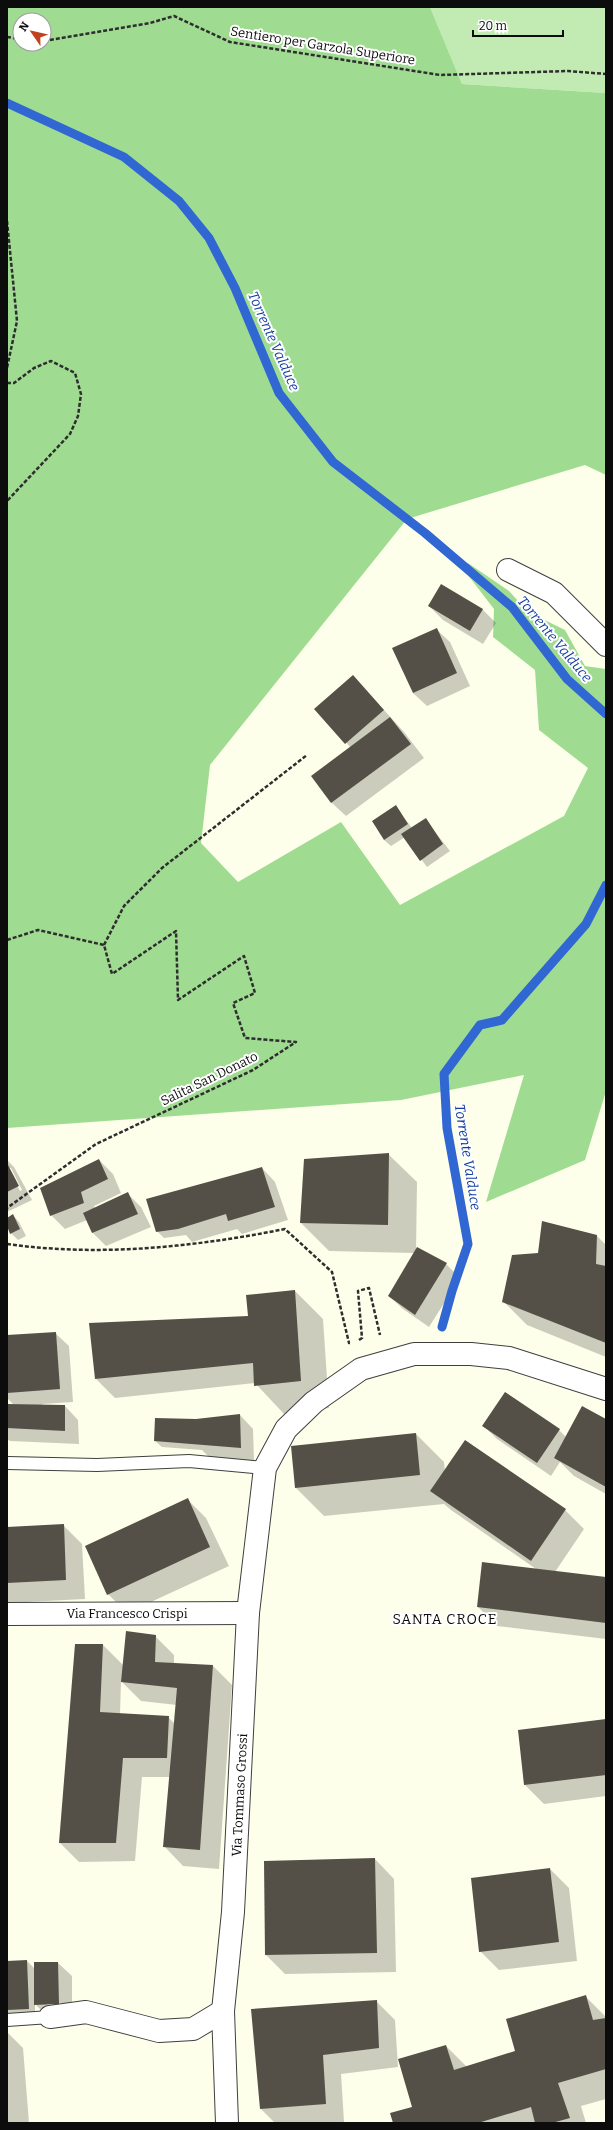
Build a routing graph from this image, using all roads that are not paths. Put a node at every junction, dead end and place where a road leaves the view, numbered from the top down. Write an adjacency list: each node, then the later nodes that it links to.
1 (508, 570): 2 (street)
2 (606, 645)
3 (606, 1389): 5 (street)
4 (7, 1463): 5 (lane)
5 (265, 1468): 6 (street, Via Tommaso Grossi)
6 (248, 1613): 7 (street, Via Francesco Crispi); 8 (street, Via Tommaso Grossi)
7 (7, 1614)
8 (223, 2011): 9 (street); 11 (street, Via Tommaso Grossi)
9 (50, 2017): 10 (lane)
10 (7, 2020)
11 (227, 2123)

